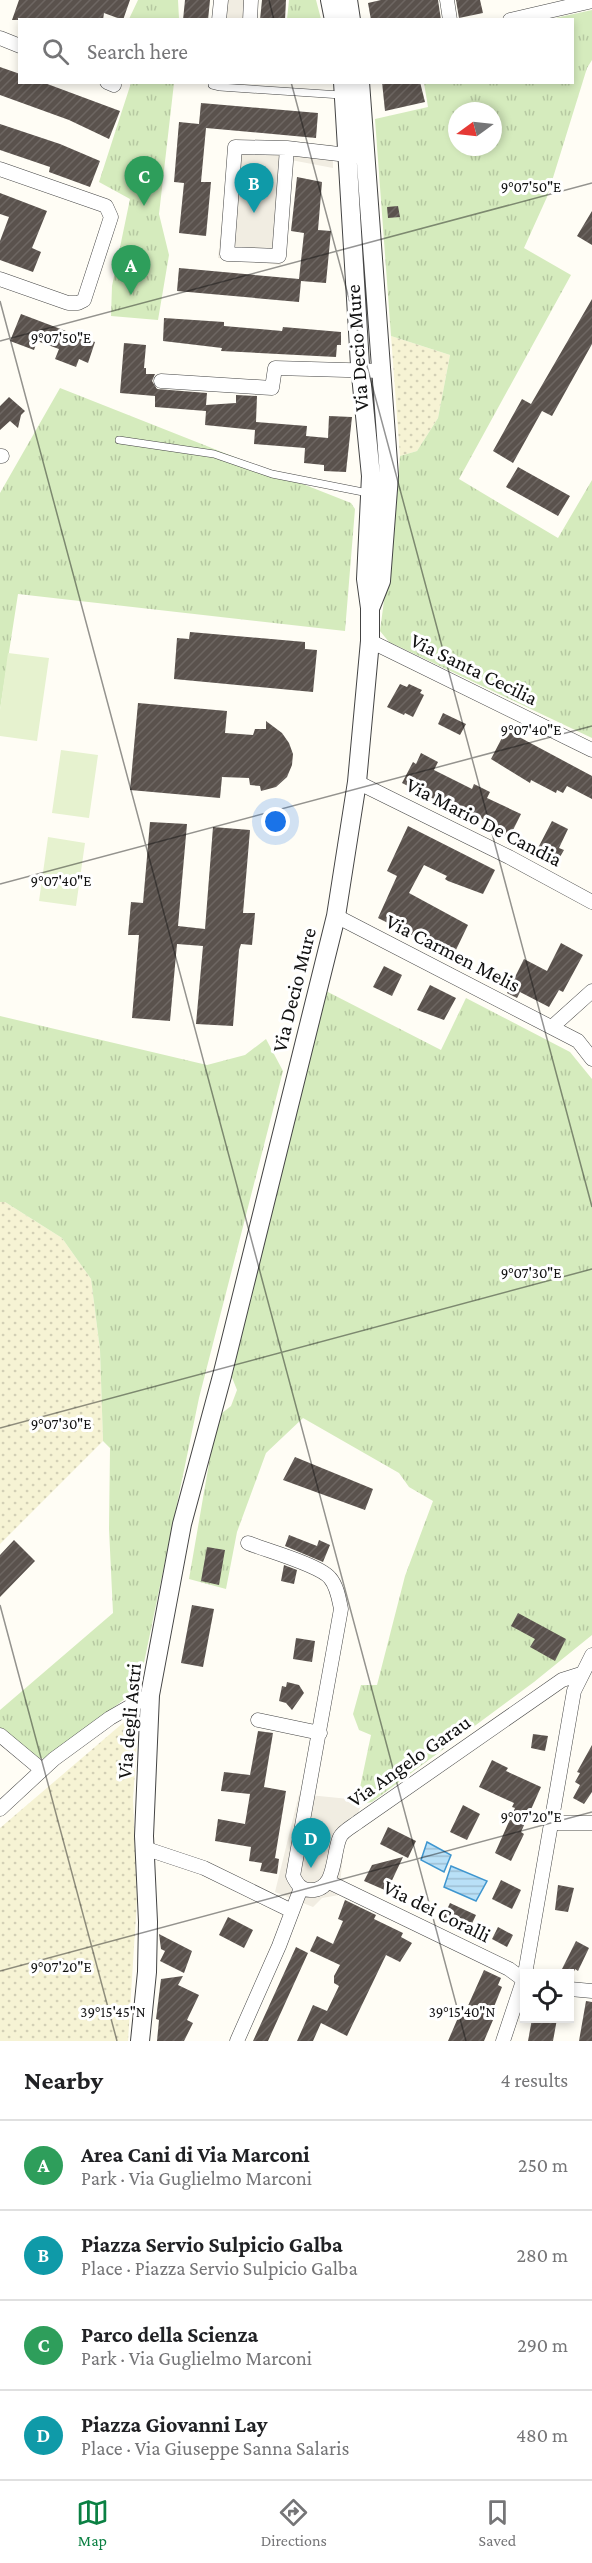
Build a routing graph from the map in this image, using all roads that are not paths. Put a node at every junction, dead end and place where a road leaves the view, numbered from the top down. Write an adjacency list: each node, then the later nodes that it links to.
1 (221, 0): 8 (street)
2 (251, 0): 9 (street)
3 (330, 0): 10 (street)
4 (348, 0): 11 (street)
5 (447, 0): 12 (street)
6 (592, 1): 7 (street)
7 (539, 11): 13 (street)
8 (219, 18)
9 (250, 18)
10 (334, 18)
11 (351, 18)
12 (450, 18)
13 (516, 18)
14 (0, 38): 15 (street)
15 (18, 45)
16 (212, 84): 18 (lane)
17 (360, 84): 20 (street, Via Decio Mure)
18 (344, 89): 20 (street, Via Decio Mure)
19 (287, 148): 19 (street); 20 (street)
20 (358, 156): 23 (street, Via Decio Mure); 24 (street, Via Decio Mure)
21 (0, 169): 22 (street)
22 (0, 279)
23 (361, 370): 24 (street); 25 (street); 27 (street, Via Decio Mure)
24 (381, 372): 28 (street, Via Decio Mure)
25 (161, 381)
26 (119, 440): 27 (lane)
27 (370, 493): 28 (street, Via Decio Mure)
28 (370, 608): 29 (street, Via Decio Mure)
29 (370, 641): 30 (street, Via Santa Cecilia); 31 (street, Via Decio Mure)
30 (592, 750)
31 (357, 782): 32 (street, Via Mario De Candia); 33 (street, Via Decio Mure)
32 (592, 902)
33 (336, 916): 35 (street, Via Carmen Melis); 37 (street, Via Decio Mure)
34 (592, 992): 35 (street)
35 (552, 1027): 36 (street, Via Carmen Melis)
36 (592, 1059)
37 (222, 1377): 41 (street, Via degli Astri)
38 (248, 1543): 43 (street)
39 (592, 1655): 40 (street)
40 (581, 1674): 47 (street); 51 (street, Via Angelo Garau)
41 (150, 1695): 45 (street); 49 (street, Via degli Astri)
42 (258, 1720): 43 (street)
43 (320, 1733): 50 (street)
44 (0, 1735): 45 (street)
45 (42, 1770): 46 (street)
46 (0, 1809)
47 (552, 1823): 48 (street); 53 (street)
48 (592, 1823)
49 (144, 1848): 52 (street); 58 (street, Via degli Astri)
50 (297, 1882): 51 (street); 52 (street)
51 (329, 1882): 54 (street, Via dei Coralli)
52 (292, 1911): 59 (street)
53 (526, 1969)
54 (520, 1977)
55 (574, 1989): 56 (street)
56 (592, 1991)
57 (520, 1992): 60 (street)
58 (141, 2041)
59 (237, 2041)
60 (503, 2041)

